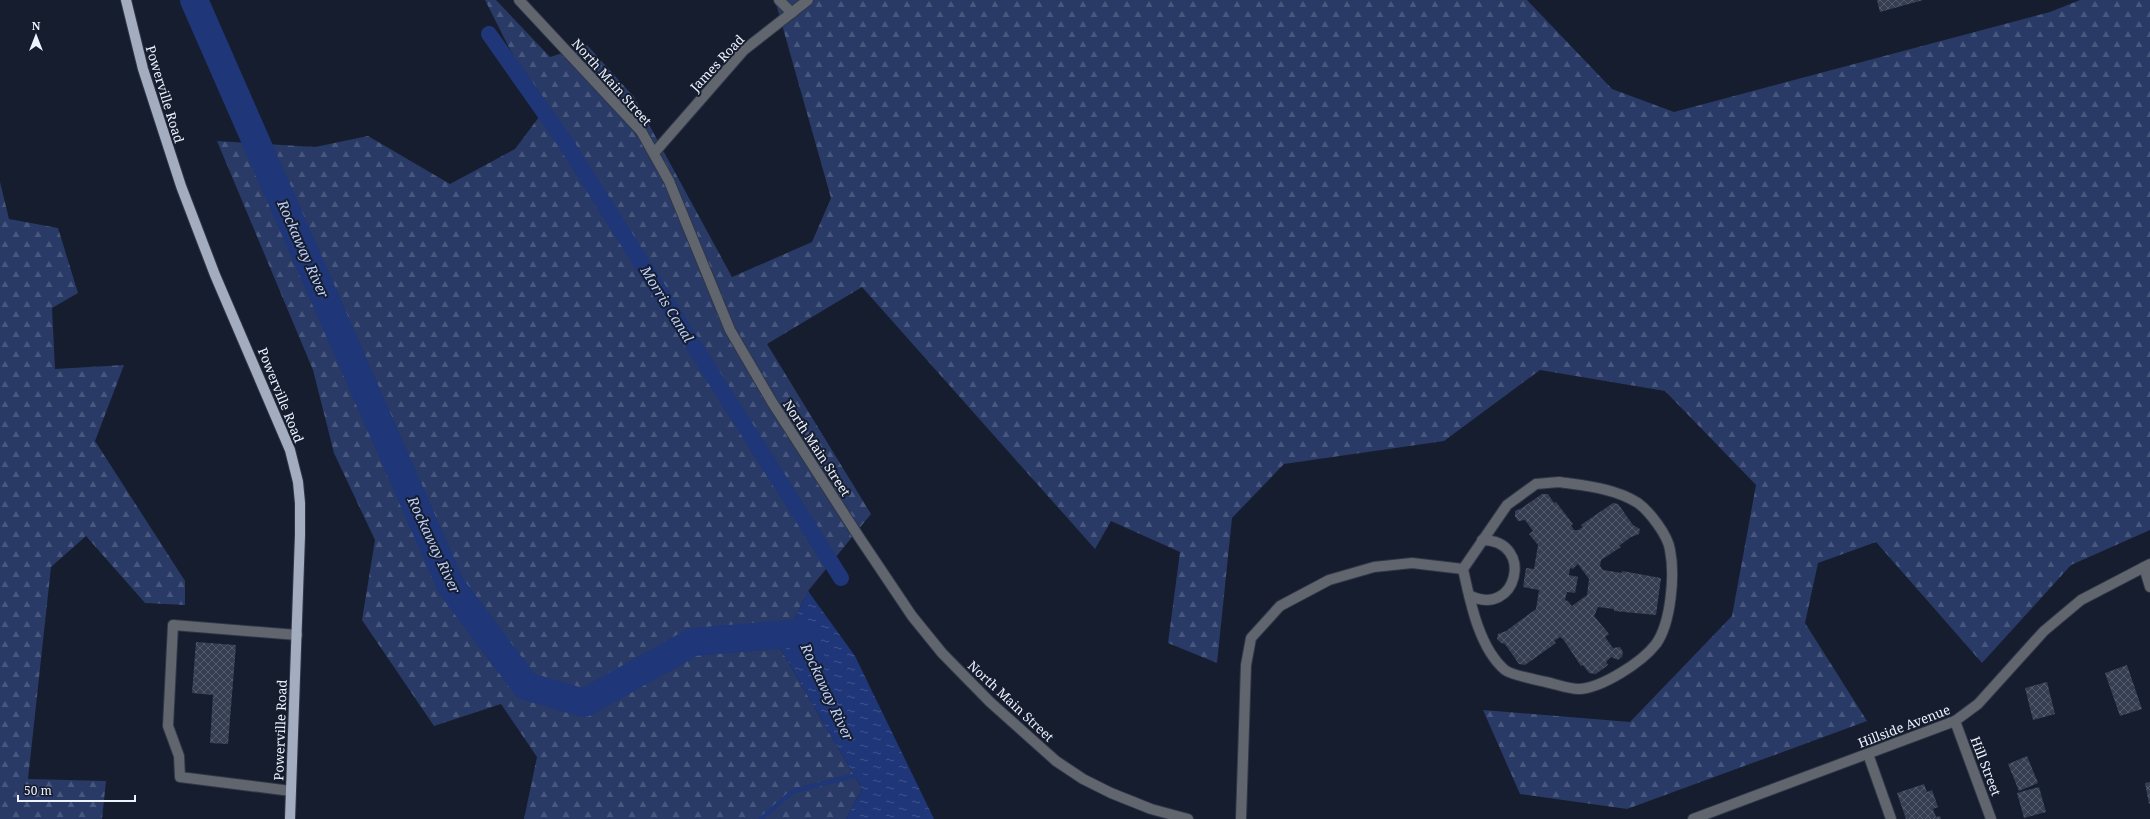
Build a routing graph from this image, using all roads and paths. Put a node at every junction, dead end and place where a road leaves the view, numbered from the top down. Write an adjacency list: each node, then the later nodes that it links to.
1 (126, 0): 12 (main road, Powerville Road)
2 (519, 0): 6 (street, North Main Street)
3 (779, 0): 5 (street)
4 (808, 0): 5 (street, James Road)
5 (792, 13): 6 (street, James Road)
6 (654, 153): 17 (street, North Main Street)
7 (1482, 540): 9 (street); 11 (street); 11 (street)
8 (2147, 565): 10 (street); 13 (street, Hillside Avenue)
9 (1462, 569): 11 (street); 18 (street)
10 (2150, 587)
11 (1469, 595)
12 (297, 635): 15 (main road, Powerville Road); 15 (street)
13 (1955, 721): 14 (street, Hillside Avenue); 21 (street, Hill Street)
14 (1868, 754): 19 (street, Hillside Avenue); 20 (street)
15 (291, 791): 16 (main road, Powerville Road)
16 (290, 819)
17 (1188, 819)
18 (1241, 819)
19 (1693, 819)
20 (1891, 819)
21 (1992, 819)

